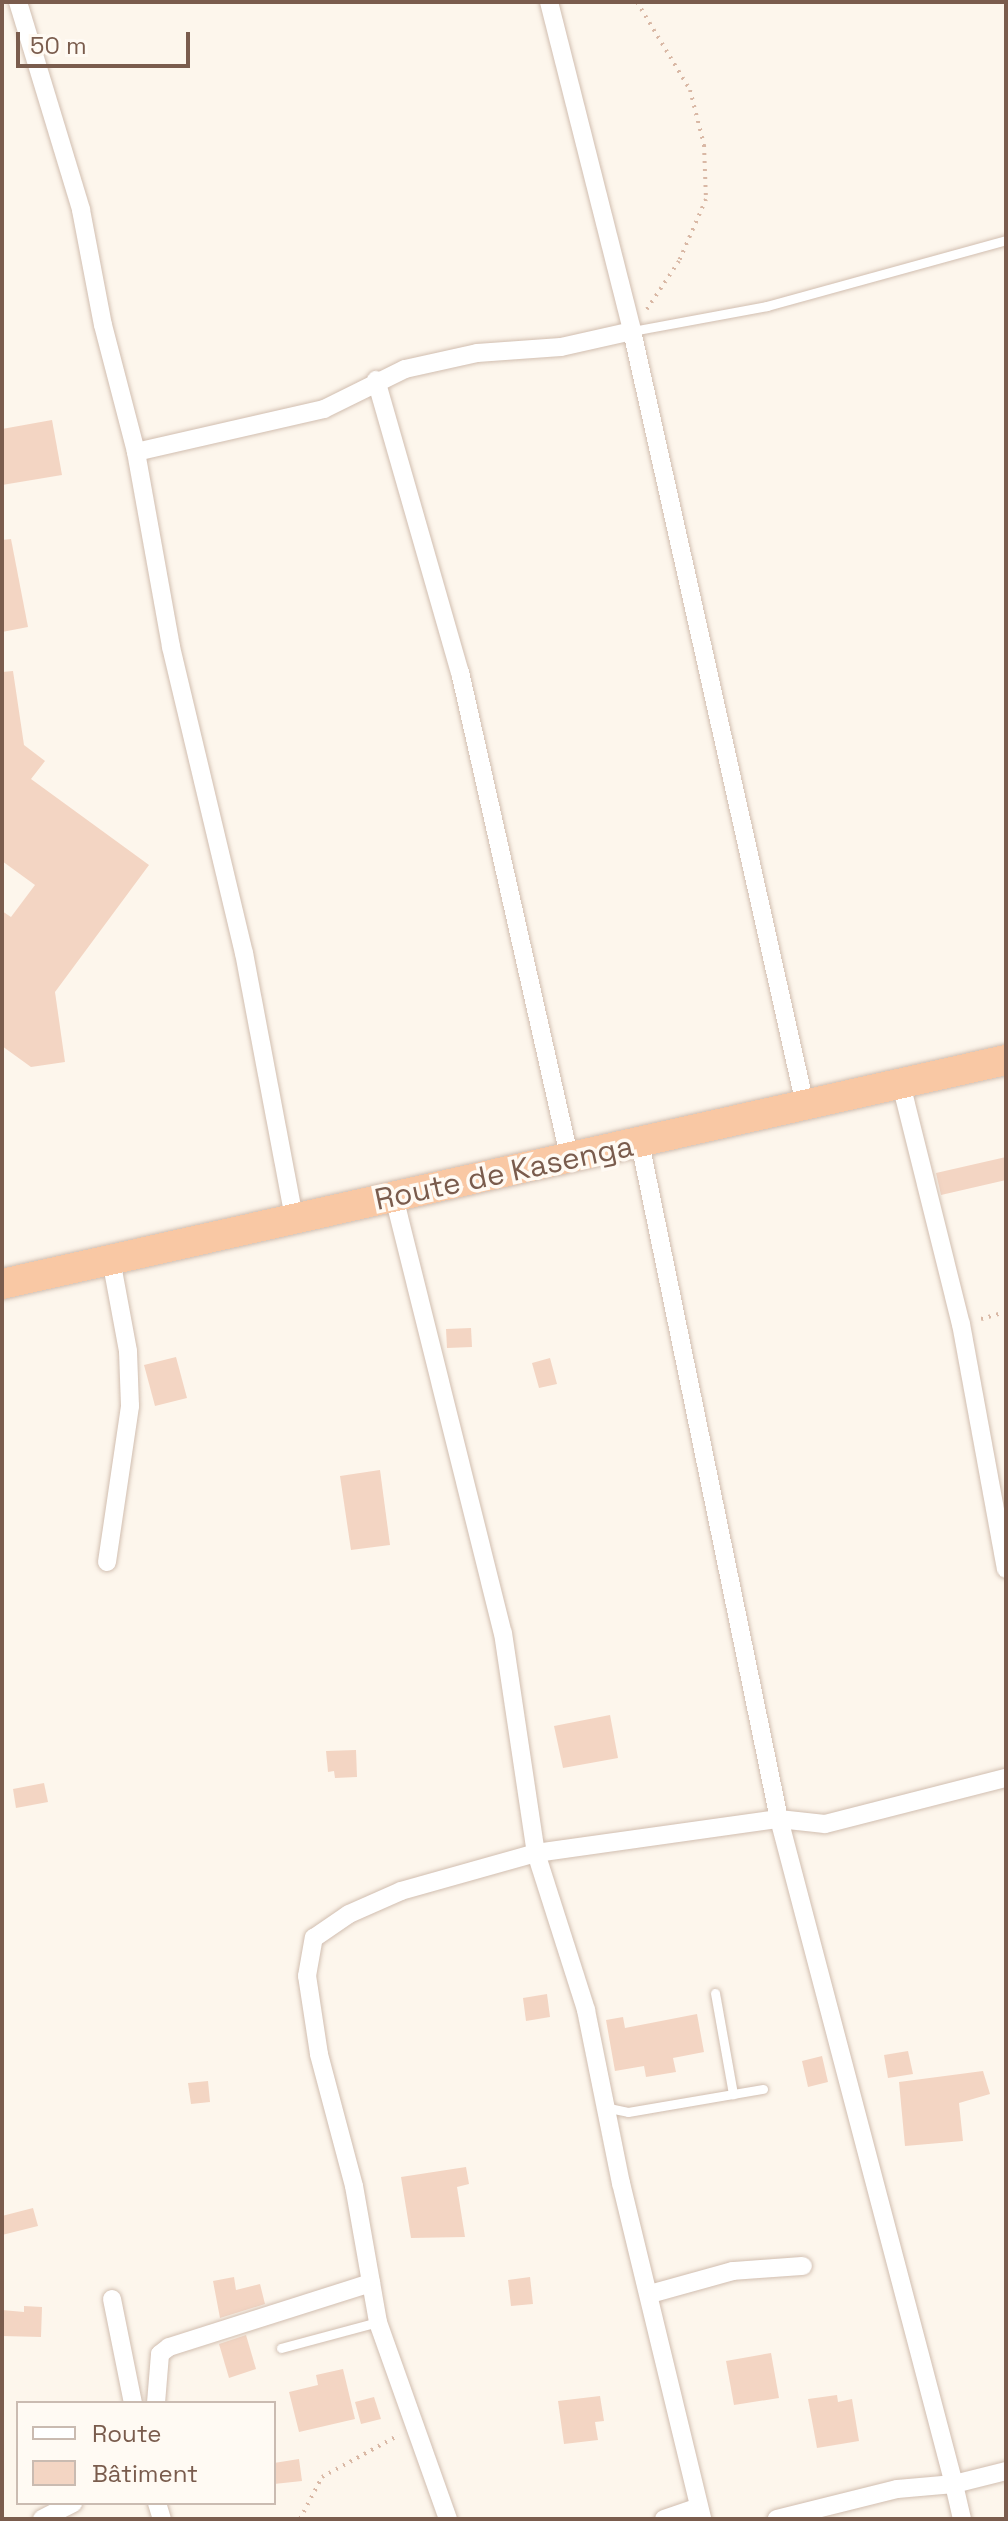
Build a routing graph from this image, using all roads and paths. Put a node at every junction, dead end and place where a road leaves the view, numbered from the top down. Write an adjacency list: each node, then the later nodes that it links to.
1 (18, 2): 7 (street)
2 (549, 2): 5 (street)
3 (637, 2): 5 (path)
4 (1006, 240): 5 (lane)
5 (632, 331): 6 (street); 10 (street)
6 (376, 380): 7 (street); 12 (street)
7 (136, 452): 14 (street)
8 (1006, 1060): 9 (highway, Route de Kasenga)
9 (901, 1084): 10 (highway, Route de Kasenga); 18 (street)
10 (805, 1105): 11 (highway, Route de Kasenga)
11 (640, 1143): 12 (highway, Route de Kasenga); 22 (street)
12 (570, 1159): 13 (highway, Route de Kasenga)
13 (394, 1197): 14 (highway, Route de Kasenga); 23 (street)
14 (294, 1218): 15 (highway, Route de Kasenga)
15 (111, 1259): 16 (highway, Route de Kasenga); 19 (street)
16 (2, 1284)
17 (1006, 1312): 18 (path)
18 (961, 1324): 20 (street)
19 (107, 1562)
20 (1006, 1569)
21 (1006, 1778): 22 (street)
22 (779, 1819): 23 (street); 38 (street)
23 (536, 1853): 27 (street); 29 (street)
24 (715, 1993): 26 (lane)
25 (763, 2089): 26 (lane)
26 (733, 2094): 27 (lane)
27 (609, 2108): 30 (street)
28 (803, 2266): 30 (street)
29 (371, 2283): 32 (street); 35 (street)
30 (650, 2294): 40 (street)
31 (112, 2299): 34 (street)
32 (378, 2322): 33 (lane); 36 (street)
33 (281, 2348)
34 (133, 2401)
35 (156, 2401)
36 (415, 2426): 42 (path); 43 (street)
37 (1006, 2471): 38 (street)
38 (954, 2484): 45 (street); 46 (street)
39 (69, 2505): 41 (street)
40 (699, 2514): 44 (street)
41 (42, 2519)
42 (300, 2519)
43 (448, 2519)
44 (664, 2519)
45 (777, 2519)
46 (962, 2519)

